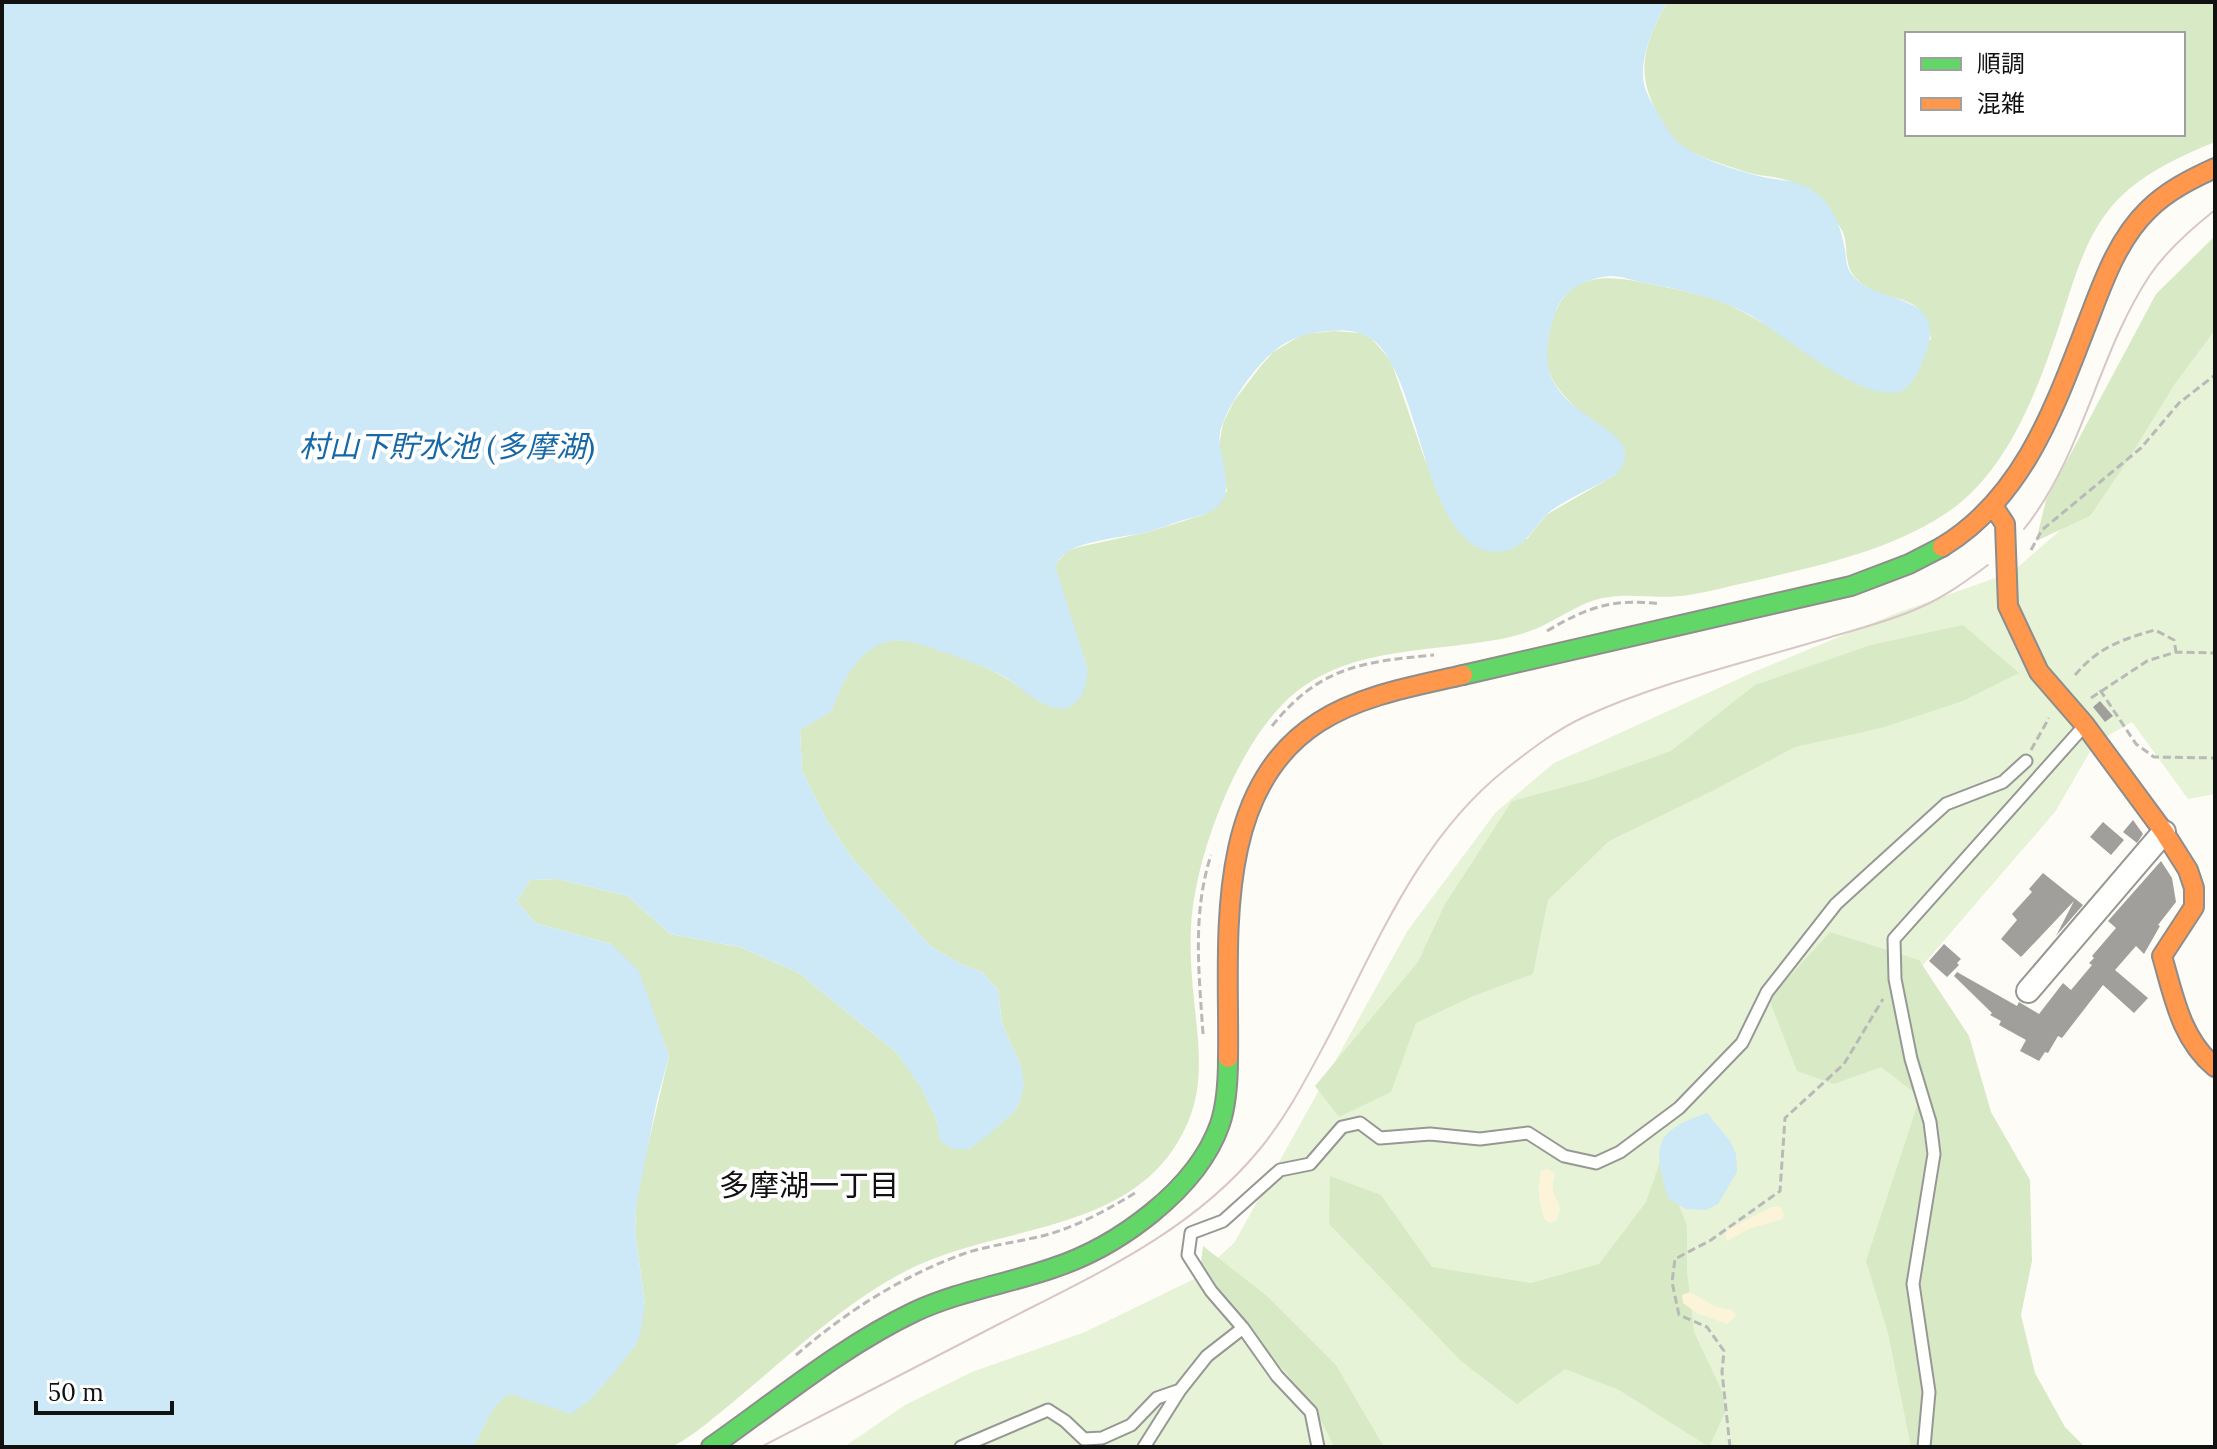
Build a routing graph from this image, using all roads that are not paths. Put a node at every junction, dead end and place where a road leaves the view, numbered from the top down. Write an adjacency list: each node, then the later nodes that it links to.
1 (2215, 168): 2 (street)
2 (1993, 506): 3 (street); 10 (street)
3 (2080, 718): 5 (street); 14 (lane)
4 (2026, 761): 8 (lane)
5 (2164, 832): 6 (street); 7 (street)
6 (2028, 991)
7 (2215, 1067)
8 (1243, 1328): 9 (lane); 13 (lane)
9 (1180, 1390): 11 (lane); 12 (lane)
10 (711, 1447)
11 (961, 1447)
12 (1144, 1447)
13 (1318, 1447)
14 (1924, 1447)

